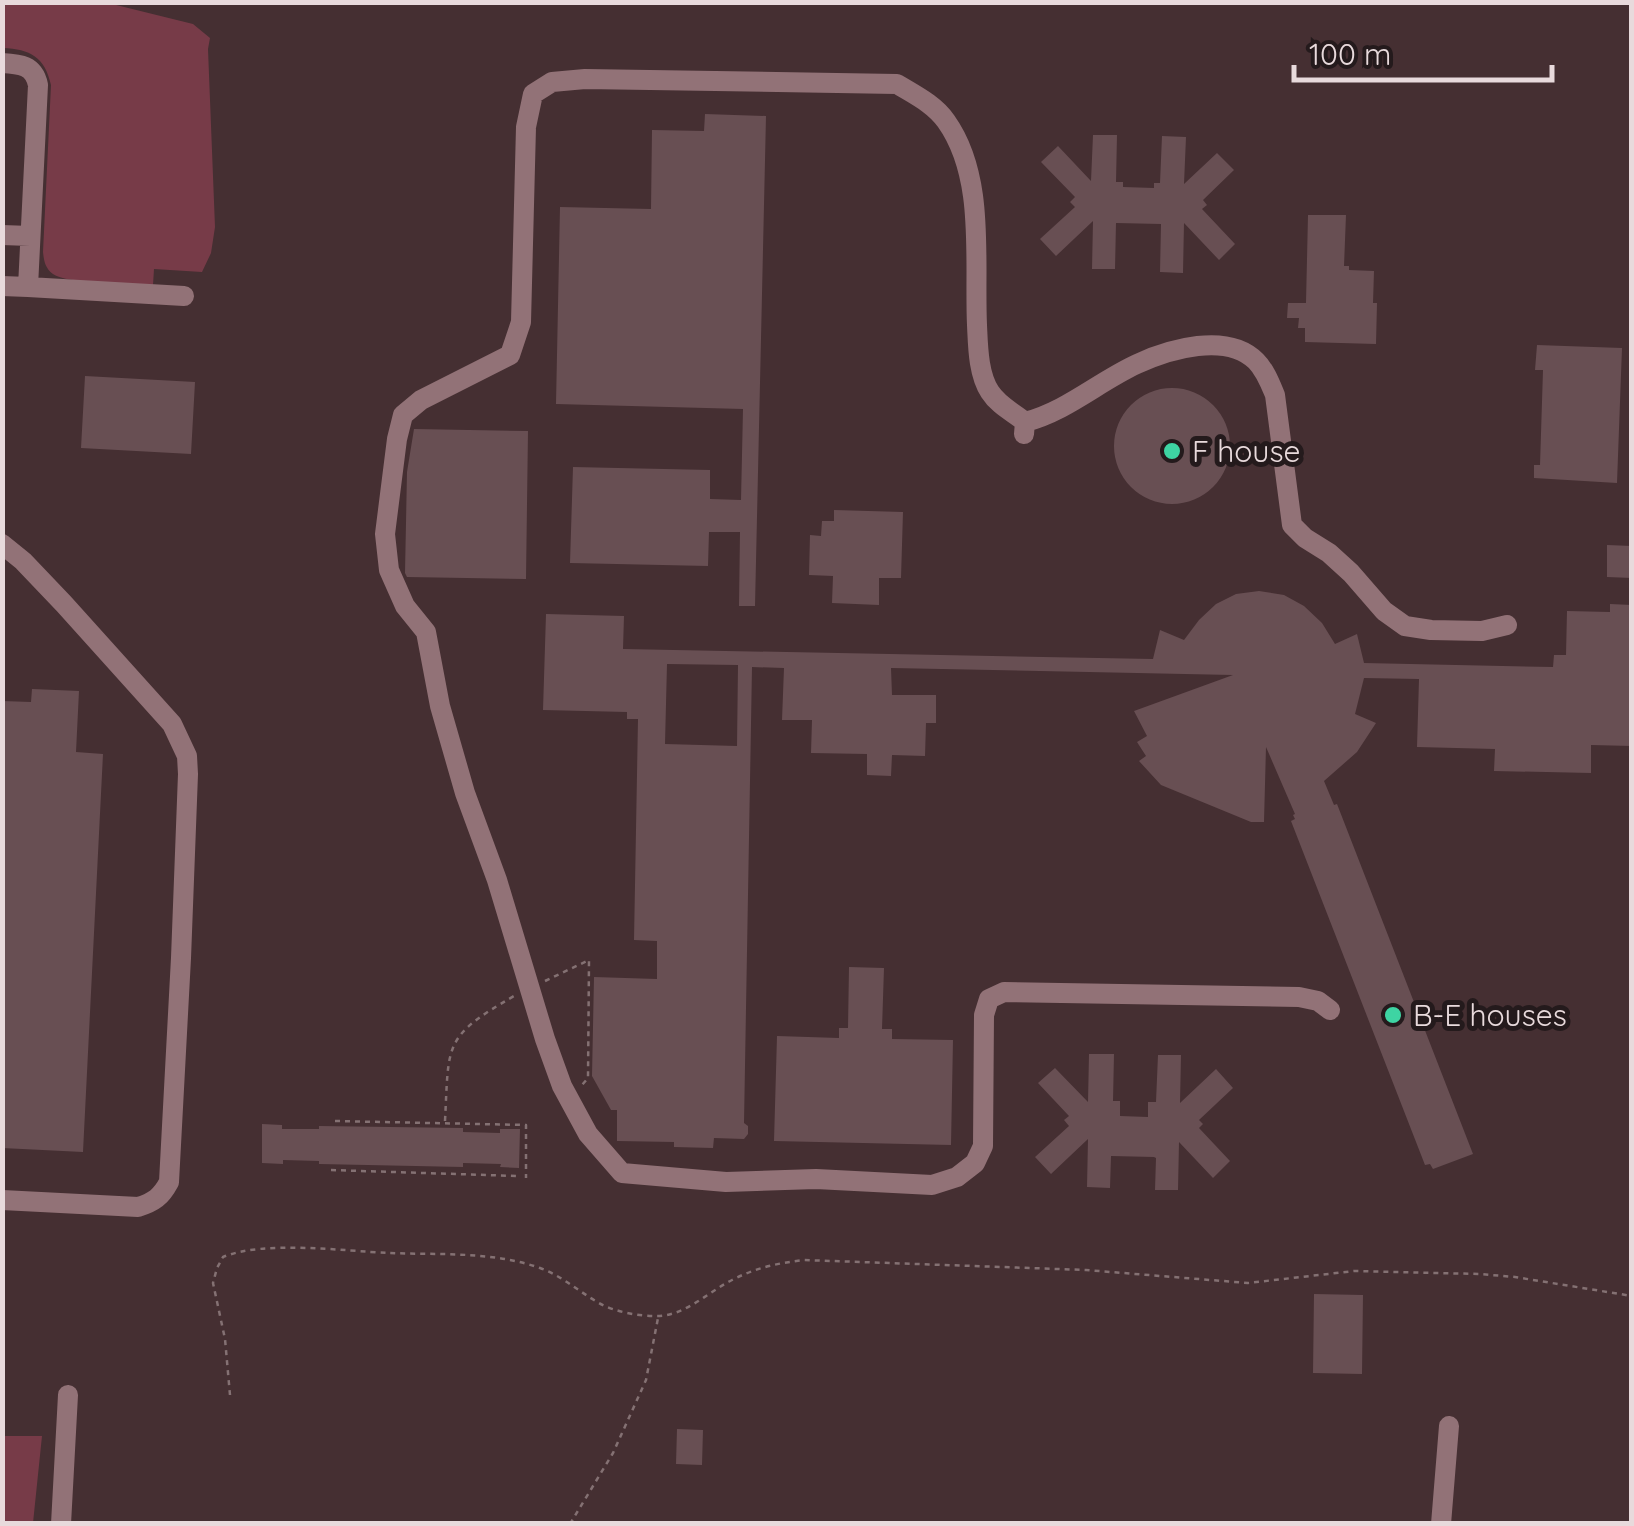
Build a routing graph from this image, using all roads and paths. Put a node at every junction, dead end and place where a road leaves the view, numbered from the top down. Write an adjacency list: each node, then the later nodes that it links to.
1 (2, 63): 3 (street)
2 (2, 235): 3 (street)
3 (30, 236): 5 (street)
4 (2, 286): 5 (street)
5 (28, 287): 6 (street)
6 (184, 296)
7 (2, 544): 18 (street)
8 (1507, 624): 11 (street)
9 (539, 983): 12 (path)
10 (520, 992): 14 (path)
11 (1330, 1010)
12 (580, 1088)
13 (335, 1121): 14 (path)
14 (445, 1123): 17 (path)
15 (332, 1170): 16 (path)
16 (518, 1176)
17 (526, 1178)
18 (2, 1200)
19 (1632, 1296): 20 (path)
20 (658, 1316): 22 (path); 25 (path)
21 (68, 1395): 24 (street)
22 (230, 1395)
23 (1449, 1426): 26 (street)
24 (61, 1524)
25 (570, 1524)
26 (1441, 1524)

